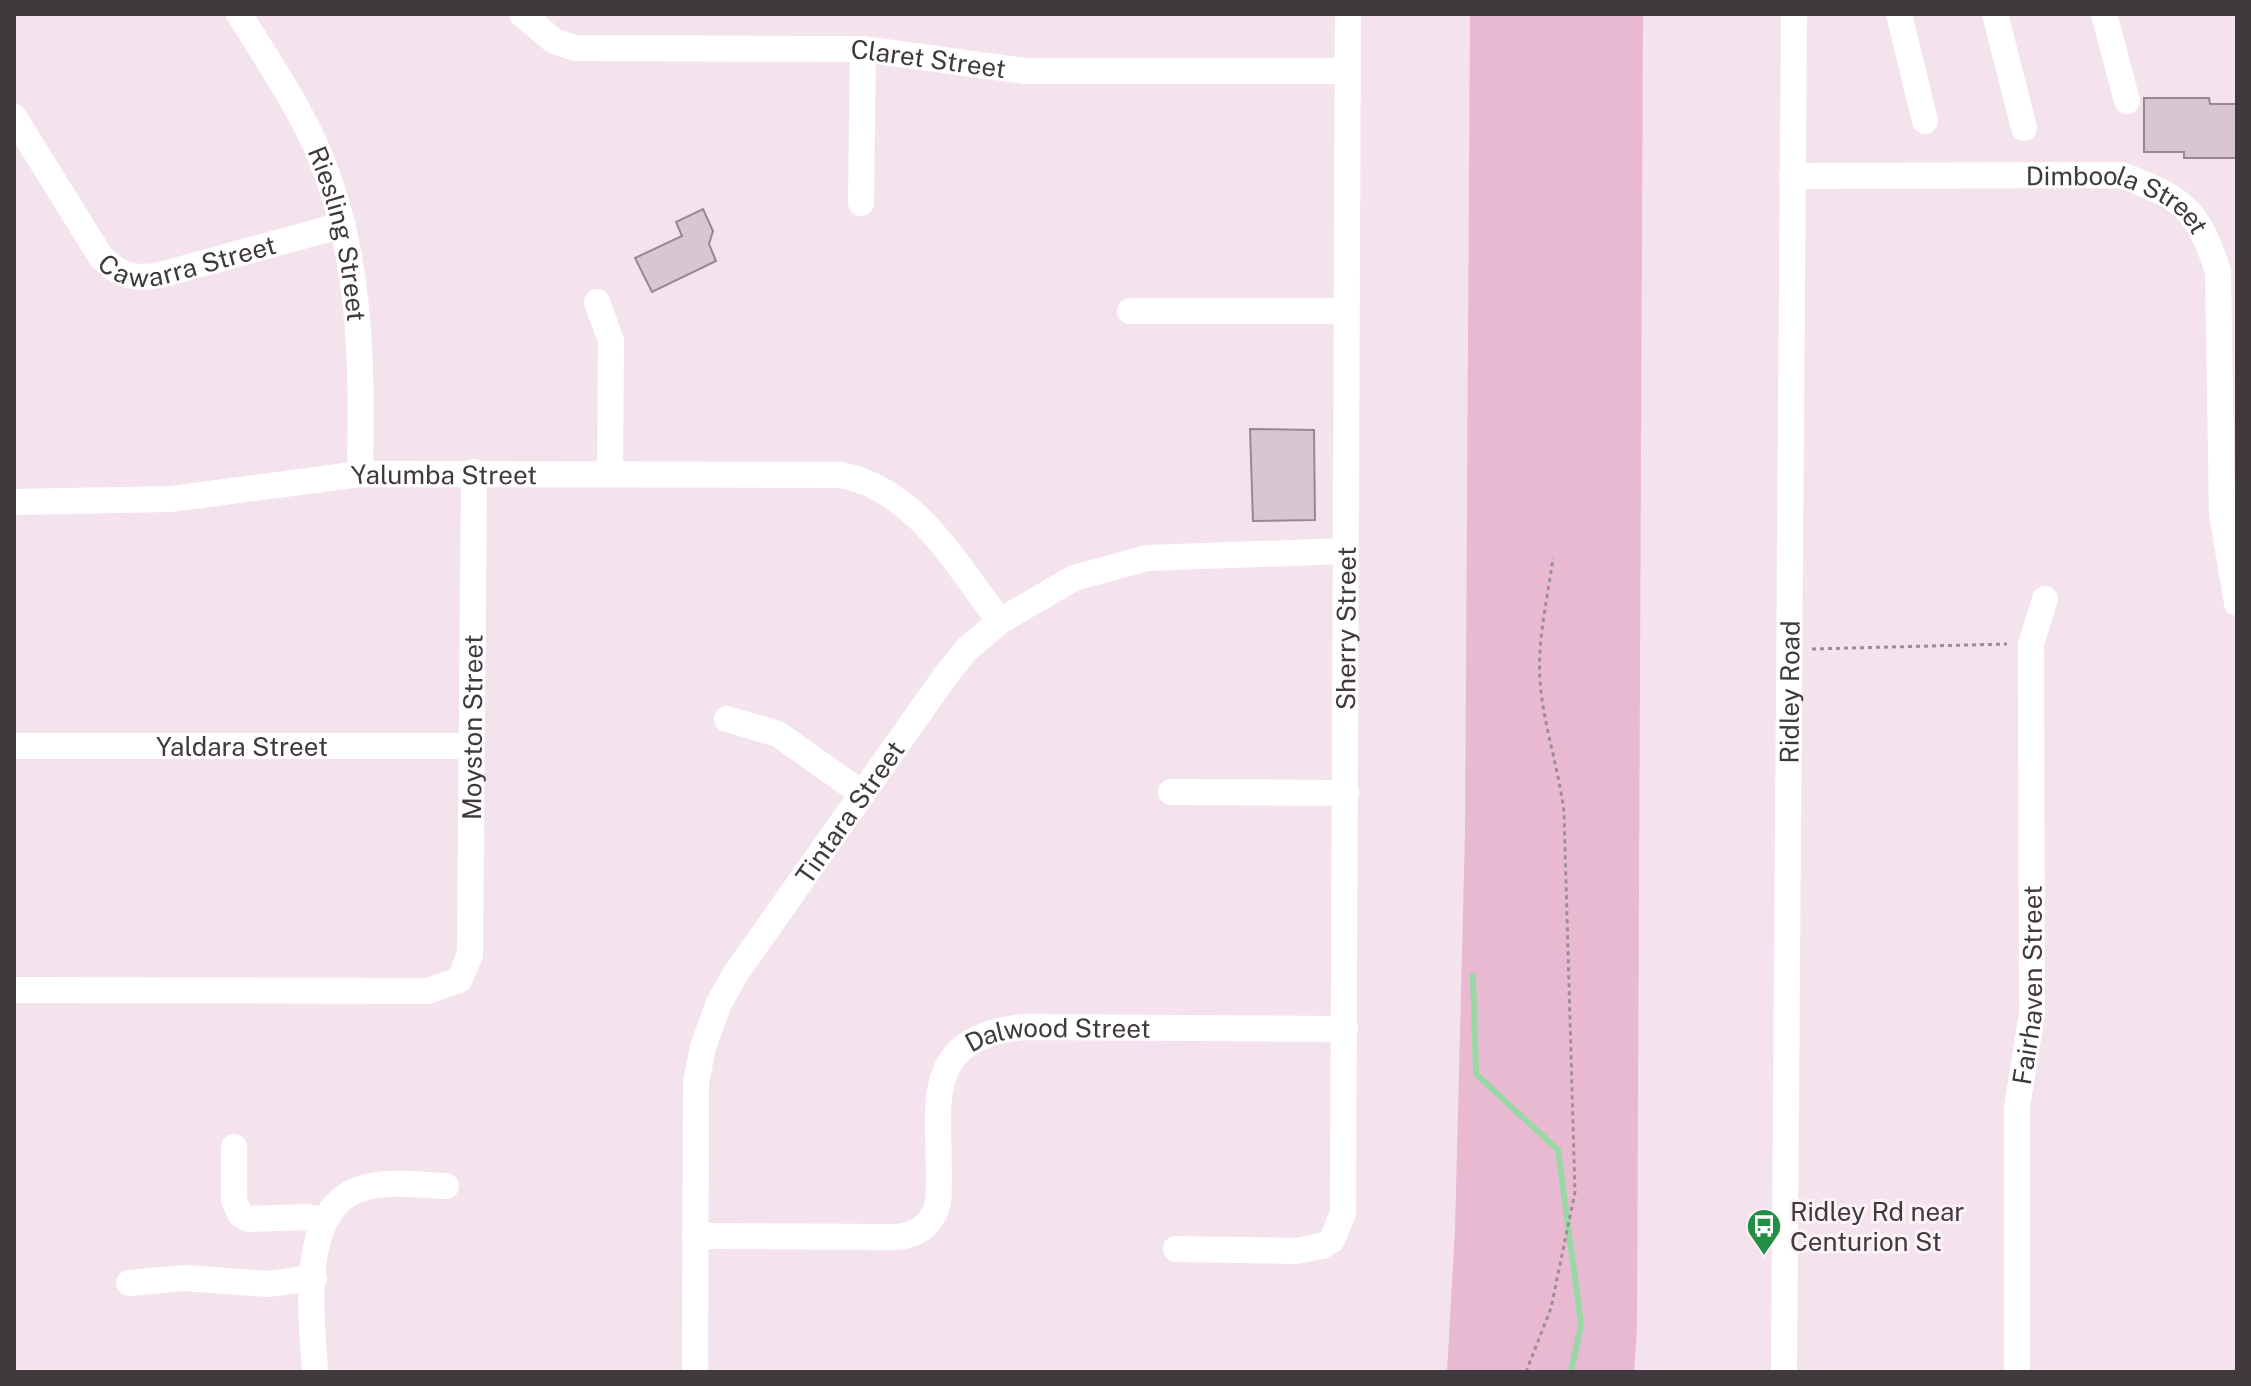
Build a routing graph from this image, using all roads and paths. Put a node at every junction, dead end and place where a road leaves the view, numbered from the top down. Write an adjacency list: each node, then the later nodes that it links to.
1 (239, 14): 16 (street, Riesling Street)
2 (522, 14): 8 (street, Claret Street)
3 (1348, 14): 9 (street, Sherry Street)
4 (1794, 14): 14 (street, Ridley Road)
5 (1899, 14): 12 (street)
6 (1995, 14): 13 (street)
7 (2104, 14): 10 (street)
8 (863, 49): 9 (street, Claret Street); 15 (street)
9 (1347, 71): 19 (street, Sherry Street)
10 (2127, 101)
11 (14, 117): 16 (street, Cawarra Street)
12 (1925, 121)
13 (2024, 128)
14 (1792, 176): 27 (street, Dimboola Street); 49 (street, Ridley Road)
15 (861, 203)
16 (343, 225): 22 (street, Riesling Street)
17 (597, 302): 21 (street)
18 (1130, 311): 19 (street)
19 (1344, 311): 24 (street, Sherry Street)
20 (474, 472): 21 (street, Yalumba Street); 22 (street, Yalumba Street); 33 (street, Moyston Street)
21 (610, 472): 28 (street, Yalumba Street)
22 (360, 474): 23 (street, Yalumba Street)
23 (14, 502)
24 (1345, 551): 28 (street, Tintara Street); 36 (street, Sherry Street)
25 (1553, 558): 48 (path)
26 (2045, 599): 29 (street, Fairhaven Street)
27 (2237, 603)
28 (1000, 621): 34 (street, Tintara Street)
29 (2031, 644): 30 (path); 50 (street, Fairhaven Street)
30 (1812, 649)
31 (727, 719): 34 (street)
32 (14, 746): 33 (street, Yaldara Street)
33 (471, 746): 37 (street, Moyston Street)
34 (860, 792): 42 (street, Tintara Street)
35 (1171, 792): 36 (street)
36 (1346, 793): 38 (street, Sherry Street)
37 (14, 990)
38 (1345, 1029): 42 (street, Dalwood Street); 43 (street, Sherry Street)
39 (234, 1147): 41 (street)
40 (446, 1186): 41 (street)
41 (323, 1220): 44 (street)
42 (695, 1236): 47 (street, Tintara Street)
43 (1176, 1249)
44 (314, 1278): 45 (street); 46 (street)
45 (129, 1283)
46 (315, 1372)
47 (695, 1372)
48 (1526, 1372)
49 (1784, 1372)
50 (2017, 1372)

